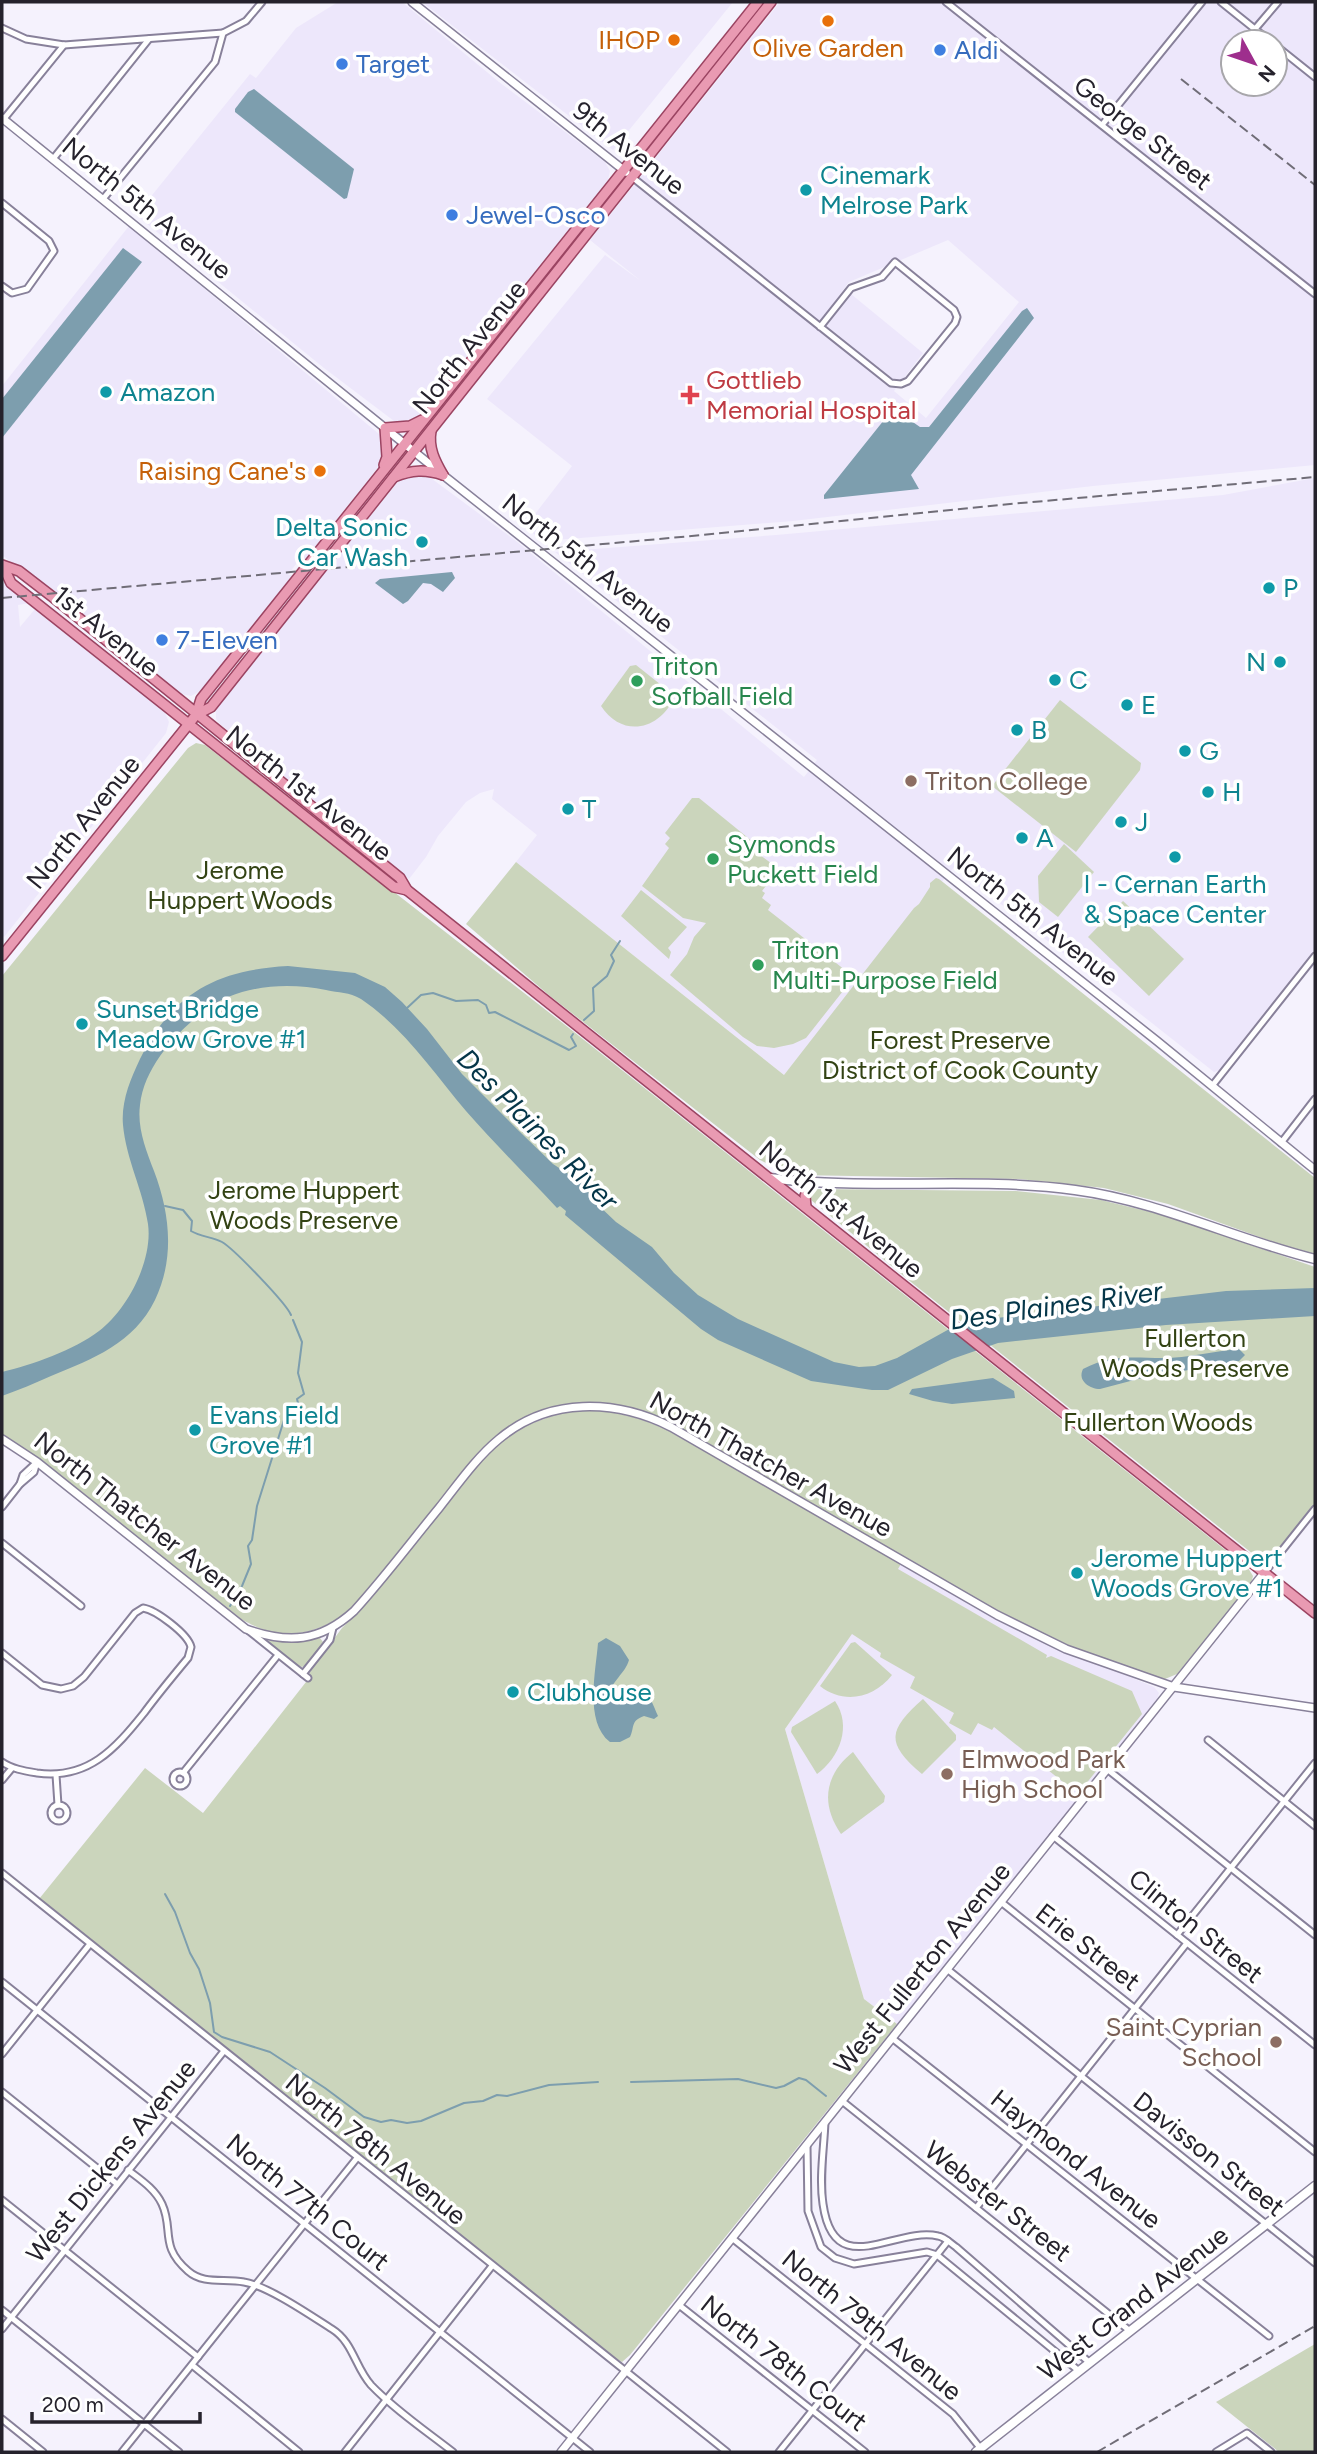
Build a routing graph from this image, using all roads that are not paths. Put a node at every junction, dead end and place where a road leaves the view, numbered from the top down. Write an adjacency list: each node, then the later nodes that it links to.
1 (262, 2): 12 (street)
2 (412, 2): 20 (street, 9th Avenue)
3 (758, 2): 20 (main road, North Avenue)
4 (771, 2): 21 (main road, North Avenue)
5 (946, 2): 18 (street, George Street)
6 (1202, 2): 18 (street)
7 (1221, 2): 10 (street)
8 (1278, 2): 11 (street)
9 (2, 28): 14 (street)
10 (1254, 28)
11 (1256, 28)
12 (223, 33): 13 (street); 22 (street)
13 (149, 38): 14 (street); 19 (street)
14 (64, 45): 17 (street)
15 (1289, 56): 16 (street)
16 (1315, 77)
17 (3, 119): 19 (street, North 5th Avenue)
18 (1102, 125): 25 (street, George Street)
19 (53, 159): 22 (street, North 5th Avenue)
20 (623, 170): 21 (street, 9th Avenue); 27 (main road, North Avenue)
21 (632, 177): 26 (street, 9th Avenue); 28 (main road, North Avenue)
22 (103, 199): 29 (street, North 5th Avenue)
23 (2, 203): 24 (street)
24 (2, 286)
25 (1315, 295)
26 (820, 327): 26 (street, 9th Avenue)
27 (427, 415): 29 (main road); 30 (main road, North Avenue)
28 (432, 427): 31 (main road, North Avenue); 32 (main road)
29 (385, 428): 30 (street, North 5th Avenue); 34 (main road)
30 (405, 443): 31 (street, North 5th Avenue); 34 (main road, North Avenue)
31 (414, 451): 32 (street, North 5th Avenue); 33 (main road, North Avenue)
32 (443, 475): 33 (main road); 41 (street, North 5th Avenue)
33 (392, 478): 36 (main road, North Avenue)
34 (376, 479): 36 (main road, North Avenue)
35 (2, 566): 36 (main road, 1st Avenue); 37 (main road, 1st Avenue)
36 (196, 715): 37 (main road, North Avenue); 38 (main road, North 1st Avenue)
37 (188, 725): 38 (main road, North 1st Avenue); 39 (main road, North Avenue)
38 (407, 890): 45 (main road, North 1st Avenue)
39 (2, 956)
40 (1315, 956): 41 (street)
41 (1212, 1086): 43 (street, North 5th Avenue)
42 (1315, 1099): 43 (street)
43 (1281, 1143): 44 (street, North 5th Avenue)
44 (1315, 1170)
45 (770, 1178): 46 (main road); 47 (main road, North 1st Avenue)
46 (812, 1182): 47 (main road); 48 (main road)
47 (806, 1207): 54 (main road, North 1st Avenue)
48 (1315, 1259)
49 (2, 1439): 50 (street, North Thatcher Avenue)
50 (37, 1462): 51 (street); 58 (street, North Thatcher Avenue)
51 (2, 1507)
52 (1315, 1510): 54 (street, West Fullerton Avenue)
53 (2, 1544): 55 (street)
54 (1264, 1573): 56 (main road, North 1st Avenue); 61 (street, West Fullerton Avenue)
55 (80, 1606)
56 (1315, 1613)
57 (333, 1628): 58 (street, North Thatcher Avenue); 60 (street); 61 (street, North Thatcher Avenue)
58 (246, 1629): 60 (street)
59 (2, 1653): 69 (street)
60 (278, 1655): 68 (street)
61 (1174, 1688): 62 (street, North Thatcher Avenue); 67 (street, West Fullerton Avenue)
62 (1315, 1709)
63 (1208, 1740): 71 (street)
64 (2, 1762): 66 (street)
65 (1315, 1763): 71 (street)
66 (12, 1768): 69 (street); 70 (street)
67 (1107, 1769): 74 (street, West Fullerton Avenue); 75 (street)
68 (183, 1773)
69 (56, 1775): 72 (street)
70 (2, 1780)
71 (1284, 1801): 73 (street); 75 (street)
72 (58, 1805)
73 (1315, 1826)
74 (1054, 1836): 77 (street, West Fullerton Avenue); 78 (street, Clinton Street)
75 (1231, 1868): 78 (street); 79 (street)
76 (2, 1873): 81 (street, North 78th Avenue)
77 (1001, 1902): 82 (street, West Fullerton Avenue); 84 (street, Erie Street)
78 (1177, 1935): 80 (street, Clinton Street)
79 (1315, 1935)
80 (1187, 1943): 84 (street); 87 (street, Clinton Street)
81 (90, 1944): 85 (street); 88 (street, North 78th Avenue)
82 (947, 1969): 86 (street, West Fullerton Avenue); 90 (street, Davisson Street)
83 (2, 1982): 85 (street, North 77th Court)
84 (1135, 2009): 90 (street); 97 (street, Erie Street)
85 (37, 2010): 89 (street); 93 (street, North 77th Court)
86 (892, 2038): 92 (street, West Fullerton Avenue); 95 (street, Haymond Avenue)
87 (1315, 2045)
88 (224, 2051): 93 (street, West Dickens Avenue); 98 (street, North 78th Avenue)
89 (2, 2054)
90 (1081, 2077): 95 (street); 105 (street, Davisson Street)
91 (2, 2092): 100 (street)
92 (842, 2101): 94 (street, West Fullerton Avenue); 103 (street, Webster Street)
93 (171, 2118): 99 (street, West Dickens Avenue); 104 (street, North 77th Court)
94 (825, 2122): 96 (street, West Fullerton Avenue); 107 (street)
95 (1026, 2144): 103 (street); 112 (street, Haymond Avenue)
96 (807, 2145): 106 (street, West Fullerton Avenue); 109 (street)
97 (1315, 2152)
98 (357, 2158): 104 (street); 111 (street, North 78th Avenue)
99 (128, 2171): 100 (street, West Dickens Avenue); 113 (street)
100 (117, 2184): 108 (street, West Dickens Avenue)
101 (1315, 2186): 105 (main road, West Grand Avenue)
102 (2, 2200): 108 (street)
103 (975, 2208): 118 (street, Webster Street)
104 (304, 2224): 113 (street); 119 (street, North 77th Court)
105 (1266, 2224): 110 (street, Davisson Street); 112 (main road, West Grand Avenue)
106 (733, 2238): 114 (street, West Fullerton Avenue); 121 (street, North 79th Avenue)
107 (948, 2241): 109 (street); 123 (street)
108 (64, 2250): 116 (street, West Dickens Avenue); 122 (street)
109 (937, 2255): 121 (street); 126 (street)
110 (1315, 2263)
111 (492, 2266): 119 (street); 125 (street, North 78th Avenue)
112 (1197, 2279): 118 (main road, West Grand Avenue); 120 (street, Haymond Avenue)
113 (256, 2285): 122 (street); 127 (street)
114 (679, 2305): 125 (street, West Fullerton Avenue); 128 (street, North 78th Court)
115 (2, 2310): 116 (street)
116 (11, 2318): 117 (street, West Dickens Avenue); 130 (street)
117 (2, 2329)
118 (1130, 2331): 123 (main road, West Grand Avenue)
119 (439, 2332): 127 (street); 131 (street, North 77th Court)
120 (1269, 2336)
121 (866, 2344): 128 (street); 132 (street, North 79th Avenue)
122 (198, 2357): 124 (street)
123 (1090, 2363): 126 (main road, West Grand Avenue)
124 (192, 2365): 130 (street); 136 (street)
125 (626, 2371): 131 (street, West Fullerton Avenue); 141 (street, North 78th Avenue)
126 (1079, 2371): 132 (main road, West Grand Avenue)
127 (387, 2399): 137 (street); 138 (street)
128 (813, 2411): 142 (street); 143 (street, North 78th Court)
129 (2, 2419): 133 (street)
130 (145, 2425): 134 (street); 135 (street)
131 (572, 2438): 139 (street, West Fullerton Avenue); 140 (street, North 77th Court)
132 (978, 2450)
133 (43, 2452)
134 (122, 2452)
135 (179, 2452)
136 (299, 2452)
137 (345, 2452)
138 (453, 2452)
139 (561, 2452)
140 (590, 2452)
141 (727, 2452)
142 (779, 2452)
143 (865, 2452)
144 (1216, 2452): 145 (street)
145 (1271, 2452)

